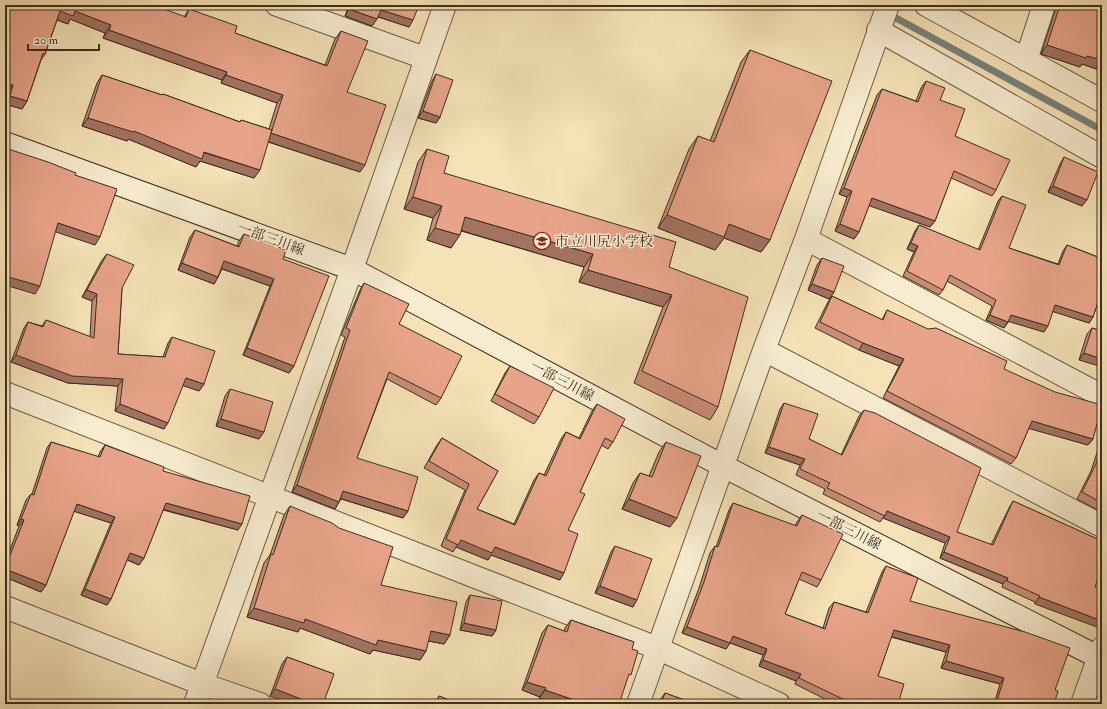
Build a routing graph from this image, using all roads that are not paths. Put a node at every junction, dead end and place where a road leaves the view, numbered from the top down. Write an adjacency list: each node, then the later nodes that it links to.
1 (277, 5): 7 (street)
2 (445, 5): 7 (street)
3 (888, 5): 6 (street)
4 (926, 5): 8 (street)
5 (1044, 5): 8 (street)
6 (878, 30): 11 (street); 12 (street)
7 (425, 58): 13 (street)
8 (1026, 60): 9 (street)
9 (1102, 102)
10 (5, 142): 13 (street, 一部三川線)
11 (1102, 157)
12 (806, 239): 14 (street); 16 (street)
13 (352, 269): 17 (street, 一部三川線); 18 (street)
14 (764, 350): 17 (street); 19 (street)
15 (5, 393): 18 (street)
16 (1102, 396)
17 (723, 466): 21 (street); 22 (street, 一部三川線)
18 (270, 497): 21 (street); 23 (street)
19 (1102, 526)
20 (5, 607): 23 (street)
21 (657, 648): 26 (street); 27 (street)
22 (1101, 654): 28 (street)
23 (202, 684): 24 (street); 25 (street)
24 (195, 704)
25 (260, 704)
26 (638, 704)
27 (779, 704)
28 (1082, 704)

